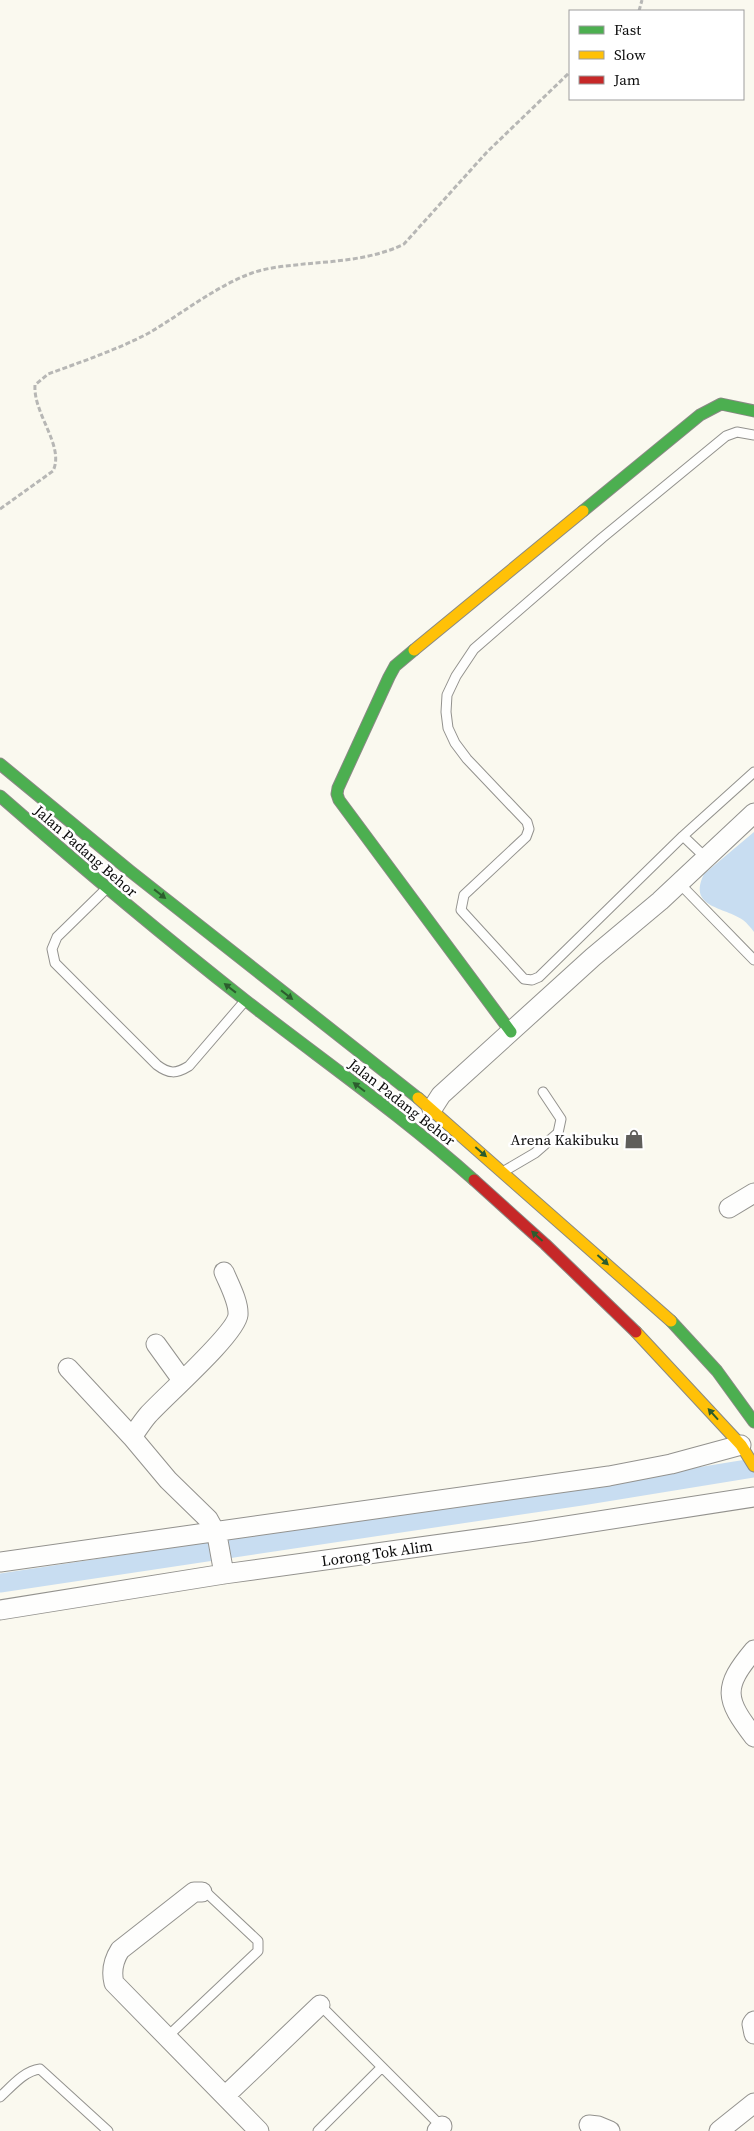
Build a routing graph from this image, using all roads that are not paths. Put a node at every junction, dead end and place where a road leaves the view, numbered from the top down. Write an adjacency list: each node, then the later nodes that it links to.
1 (754, 411): 13 (main road)
2 (754, 435): 7 (lane)
3 (0, 764): 15 (main road, Jalan Padang Behor, one-way to 15)
4 (754, 772): 7 (lane)
5 (0, 796): 10 (main road, Jalan Padang Behor)
6 (754, 813): 8 (street)
7 (683, 836): 8 (lane)
8 (706, 858): 9 (street)
9 (680, 884): 11 (lane); 13 (street)
10 (106, 889): 12 (main road, Jalan Padang Behor, one-way to 10); 12 (lane)
11 (754, 960)
12 (245, 1000): 16 (main road, Jalan Padang Behor, one-way to 12)
13 (511, 1032): 15 (street)
14 (543, 1092): 17 (lane)
15 (427, 1118): 16 (main road); 17 (main road, Jalan Padang Behor, one-way to 17)
16 (427, 1138): 26 (main road, Jalan Padang Behor, one-way to 16)
17 (504, 1172): 24 (main road, Jalan Padang Behor, one-way to 24)
18 (754, 1192): 19 (street)
19 (729, 1208)
20 (224, 1272): 23 (street)
21 (156, 1344): 23 (street)
22 (68, 1368): 25 (street)
23 (182, 1380): 25 (street)
24 (754, 1422)
25 (132, 1437): 29 (street)
26 (743, 1448): 27 (main road, Jalan Padang Behor); 29 (street)
27 (754, 1466)
28 (754, 1497): 31 (street, Lorong Tok Alim)
29 (216, 1533): 30 (street); 31 (street)
30 (0, 1562)
31 (224, 1569): 32 (street, Lorong Tok Alim)
32 (0, 1610)
33 (754, 1650): 34 (street)
34 (754, 1737)
35 (202, 1892): 39 (lane); 39 (street)
36 (320, 2006): 40 (lane); 41 (street)
37 (754, 2021): 38 (street)
38 (754, 2034)
39 (167, 2037): 41 (street)
40 (382, 2067): 45 (lane); 48 (lane)
41 (225, 2096): 47 (street)
42 (0, 2097): 46 (lane)
43 (754, 2103): 50 (street)
44 (589, 2125): 49 (street)
45 (442, 2130)
46 (108, 2131)
47 (260, 2131)
48 (318, 2131)
49 (610, 2131)
50 (720, 2131)

